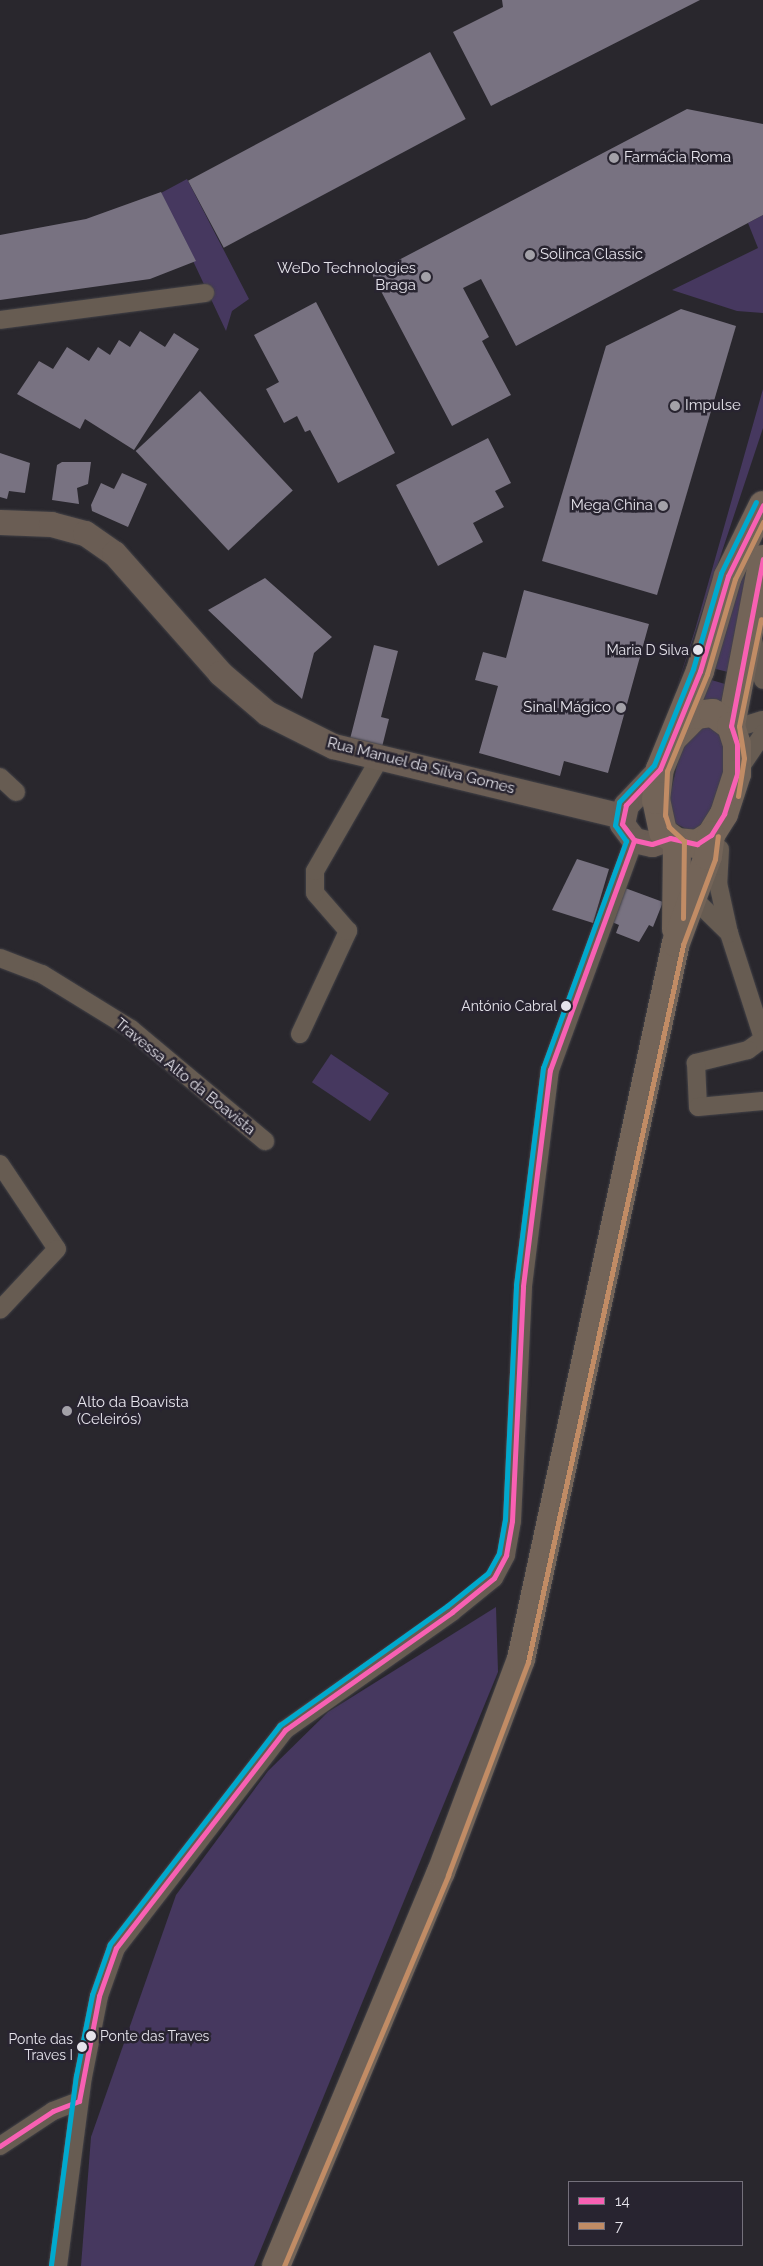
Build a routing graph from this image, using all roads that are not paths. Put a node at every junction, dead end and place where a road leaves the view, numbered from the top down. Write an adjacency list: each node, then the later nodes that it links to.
1 (205, 293): 2 (street)
2 (0, 320)
3 (763, 505): 11 (main road)
4 (0, 522): 12 (street, Rua Manuel da Silva Gomes)
5 (763, 560): 6 (main road)
6 (751, 633): 7 (street); 9 (main road)
7 (763, 680)
8 (763, 720): 9 (street)
9 (732, 727): 11 (main road); 14 (main road)
10 (763, 734): 14 (street)
11 (674, 737): 13 (main road)
12 (380, 758): 17 (street, Rua Manuel da Silva Gomes); 24 (street)
13 (660, 769): 17 (street); 19 (main road)
14 (736, 774): 18 (main road)
15 (0, 777): 16 (street)
16 (16, 792)
17 (622, 816): 19 (street)
18 (716, 828): 19 (main road); 20 (main road); 21 (street)
19 (661, 846): 20 (street); 22 (main road); 30 (street)
20 (693, 902): 21 (street); 22 (main road)
21 (729, 933): 25 (street)
22 (676, 943): 33 (main road)
23 (0, 958): 27 (street, Travessa Alto da Boavista)
24 (300, 1034)
25 (763, 1038): 26 (street)
26 (763, 1101)
27 (264, 1141)
28 (0, 1164): 29 (street)
29 (0, 1310)
30 (79, 2101): 31 (street); 32 (street)
31 (0, 2146)
32 (58, 2266)
33 (276, 2266)

